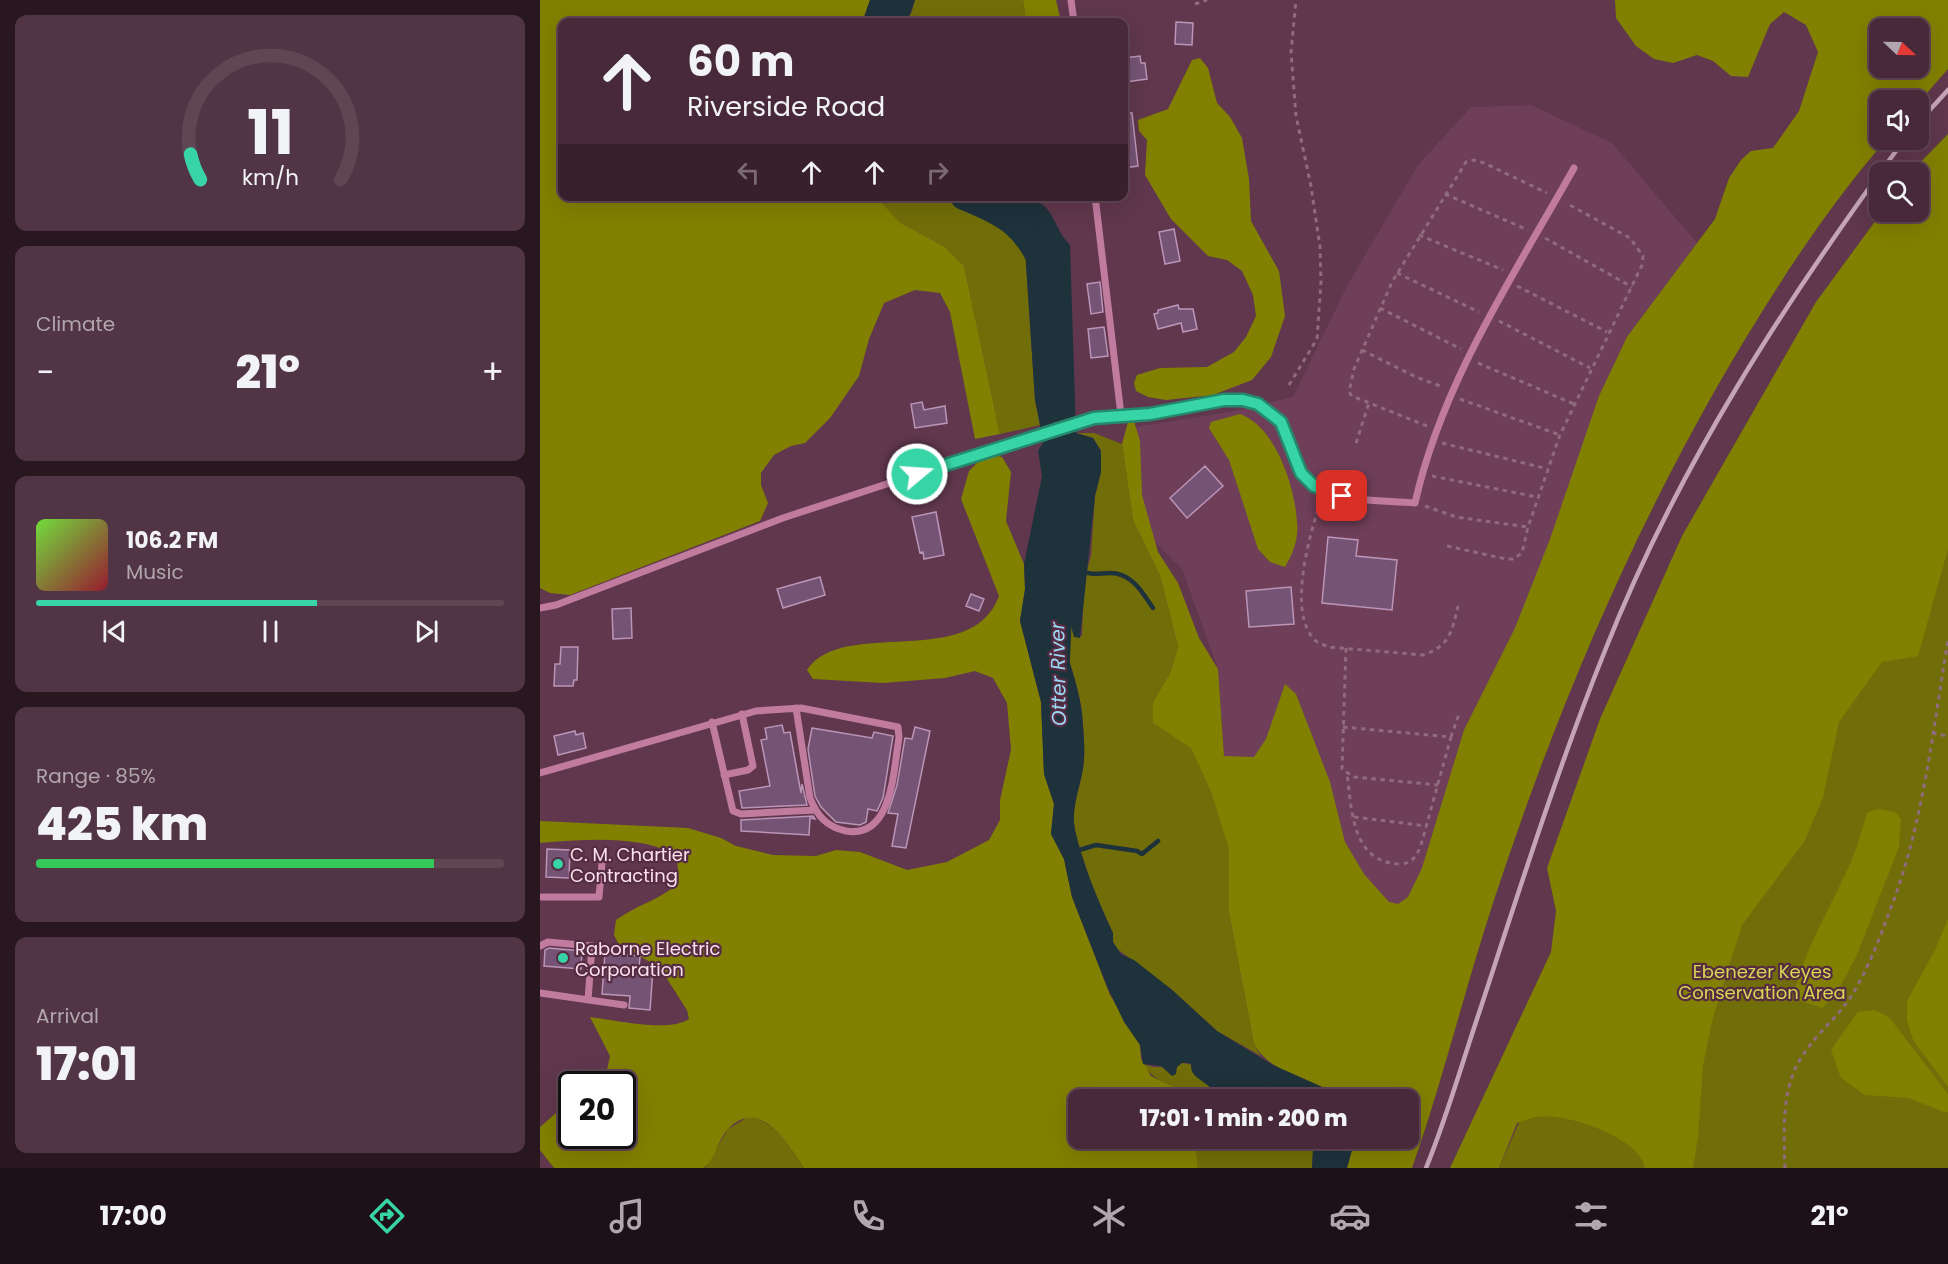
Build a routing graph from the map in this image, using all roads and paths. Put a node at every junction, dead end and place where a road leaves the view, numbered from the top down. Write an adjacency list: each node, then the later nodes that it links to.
1 (1071, 0): 5 (lane)
2 (1207, 0): 4 (path)
3 (1296, 0): 16 (path)
4 (1195, 4)
5 (1073, 18)
6 (1574, 168): 7 (lane)
7 (1557, 198): 9 (path); 10 (lane); 13 (path)
8 (1096, 201): 21 (lane)
9 (1419, 235): 10 (path); 12 (path)
10 (1514, 275): 11 (lane)
11 (1510, 283): 13 (path); 15 (lane)
12 (1380, 308): 14 (path); 15 (path)
13 (1608, 333): 19 (path)
14 (1361, 350): 17 (path); 18 (path)
15 (1470, 357): 17 (lane); 19 (path)
16 (1290, 385)
17 (1452, 393): 23 (lane); 24 (path)
18 (1369, 403): 23 (path); 26 (path)
19 (1574, 404): 24 (path)
20 (1150, 414): 21 (street); 29 (lane)
21 (1121, 415): 22 (street)
22 (1057, 428): 35 (lane)
23 (1436, 429): 25 (lane)
24 (1560, 435): 27 (path)
25 (1431, 441): 27 (path); 28 (lane)
26 (1356, 443)
27 (1548, 469): 30 (path)
28 (1421, 474): 30 (path); 31 (lane)
29 (1324, 491): 31 (lane); 37 (path)
30 (1538, 497): 32 (path)
31 (1414, 503): 32 (path)
32 (1528, 527): 33 (path)
33 (1447, 546)
34 (1458, 606): 37 (path)
35 (540, 608)
36 (1948, 640): 43 (path)
37 (1346, 648): 42 (path)
38 (796, 708): 39 (lane); 50 (lane); 50 (lane)
39 (742, 714): 41 (lane); 48 (lane)
40 (1459, 714): 45 (path)
41 (712, 722): 46 (lane); 48 (lane)
42 (1342, 727): 45 (path); 47 (path)
43 (1932, 734): 44 (path); 59 (path)
44 (1948, 736)
45 (1452, 737): 49 (path)
46 (540, 773)
47 (1347, 774): 49 (path); 51 (path)
48 (724, 775): 50 (lane)
49 (1438, 785): 52 (path)
50 (815, 810)
51 (1353, 817): 52 (path); 52 (path)
52 (1426, 826)
53 (603, 863): 54 (lane)
54 (540, 897)
55 (540, 946): 57 (lane)
56 (540, 993): 57 (lane)
57 (588, 1000): 58 (lane)
58 (624, 1005)
59 (1785, 1168)

